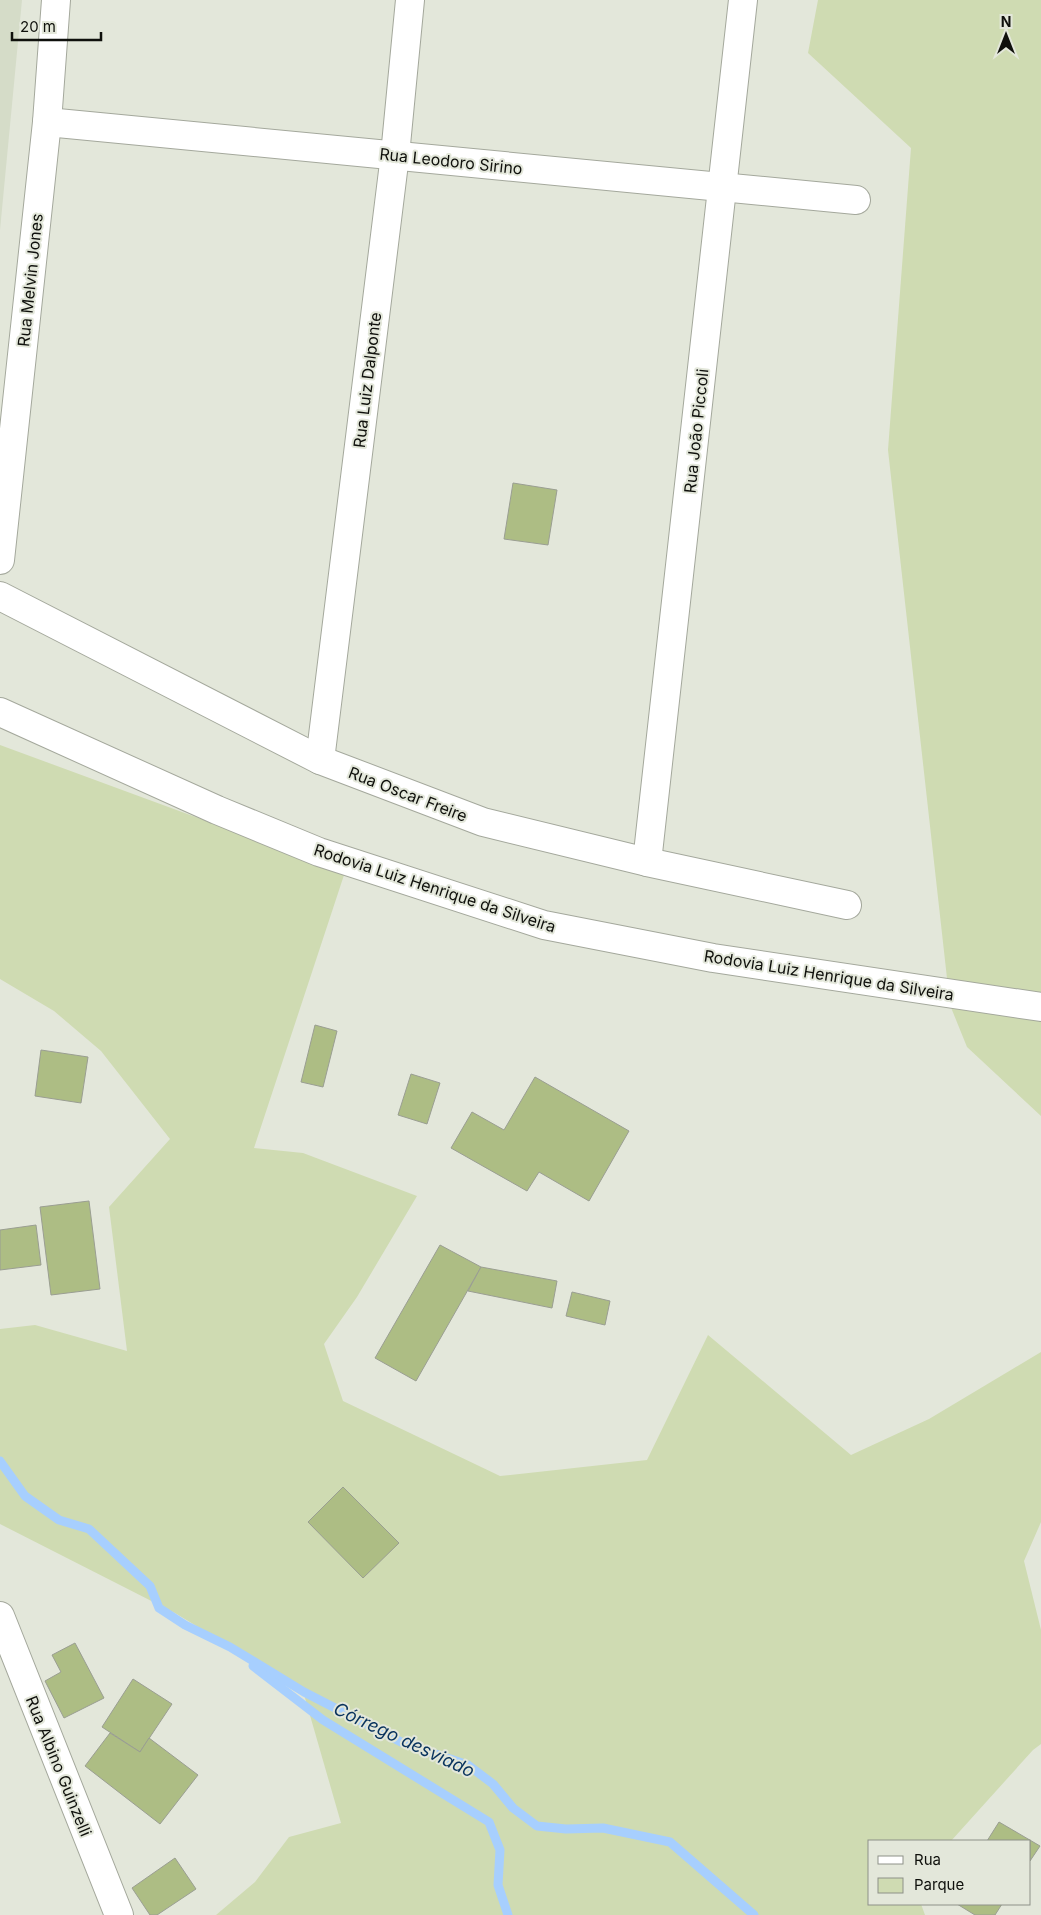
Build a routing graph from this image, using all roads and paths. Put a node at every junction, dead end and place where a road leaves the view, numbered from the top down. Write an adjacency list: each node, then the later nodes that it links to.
1 (56, 0): 4 (street, Rua Melvin Jones)
2 (410, 0): 5 (street, Rua Luiz Dalponte)
3 (743, 0): 6 (street, Rua João Piccoli)
4 (47, 122): 5 (street, Rua Leodoro Sirino); 8 (street, Rua Melvin Jones)
5 (395, 155): 6 (street, Rua Leodoro Sirino); 11 (street, Rua Luiz Dalponte)
6 (724, 187): 7 (street, Rua Leodoro Sirino); 12 (street, Rua João Piccoli)
7 (856, 200)
8 (0, 560)
9 (0, 596): 11 (street, Rua Oscar Freire)
10 (0, 712): 14 (street, Rodovia Luiz Henrique da Silveira)
11 (320, 760): 12 (street, Rua Oscar Freire)
12 (648, 862): 13 (street, Rua Oscar Freire)
13 (847, 905)
14 (1041, 1007)
15 (0, 1616): 16 (street, Rua Albino Guinzelli)
16 (119, 1915)

